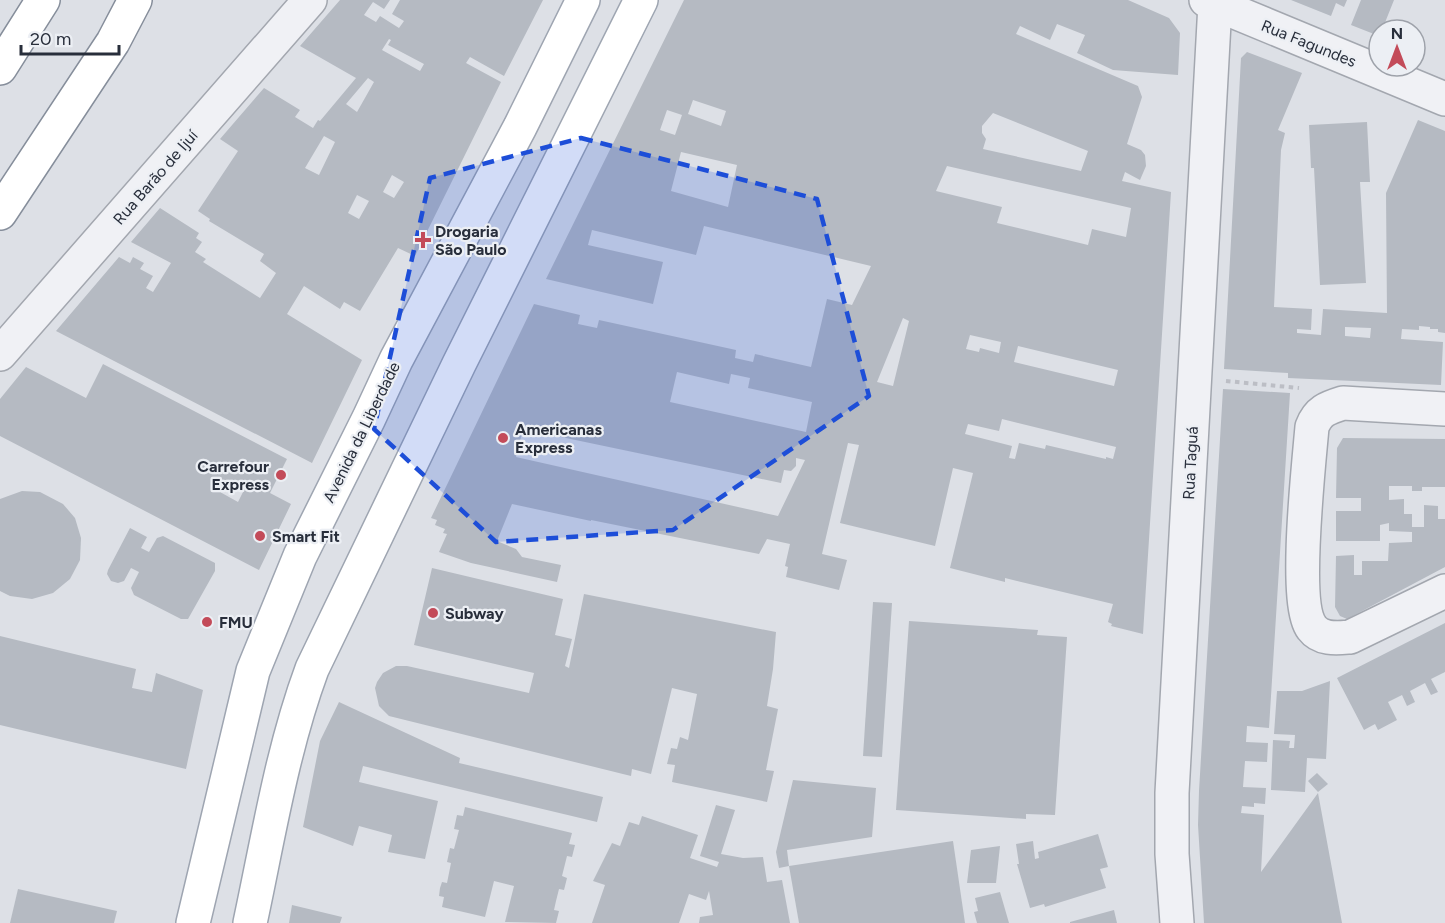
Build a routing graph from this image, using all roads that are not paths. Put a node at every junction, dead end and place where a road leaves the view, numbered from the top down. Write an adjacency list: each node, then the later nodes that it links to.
1 (43, 0): 7 (main road)
2 (135, 0): 9 (main road)
3 (310, 0): 10 (street, Rua Barão de Ijuí)
4 (582, 0): 13 (main road, Avenida da Liberdade)
5 (640, 0): 14 (main road)
6 (1210, 2): 8 (street, Rua Fagundes); 17 (street, Rua Taguá)
7 (0, 68)
8 (1445, 99)
9 (0, 213)
10 (0, 354)
11 (1445, 409): 12 (street)
12 (1445, 591)
13 (249, 685): 14 (main road); 15 (main road, Avenida da Liberdade)
14 (300, 702): 16 (main road)
15 (193, 923)
16 (250, 923)
17 (1177, 923)

